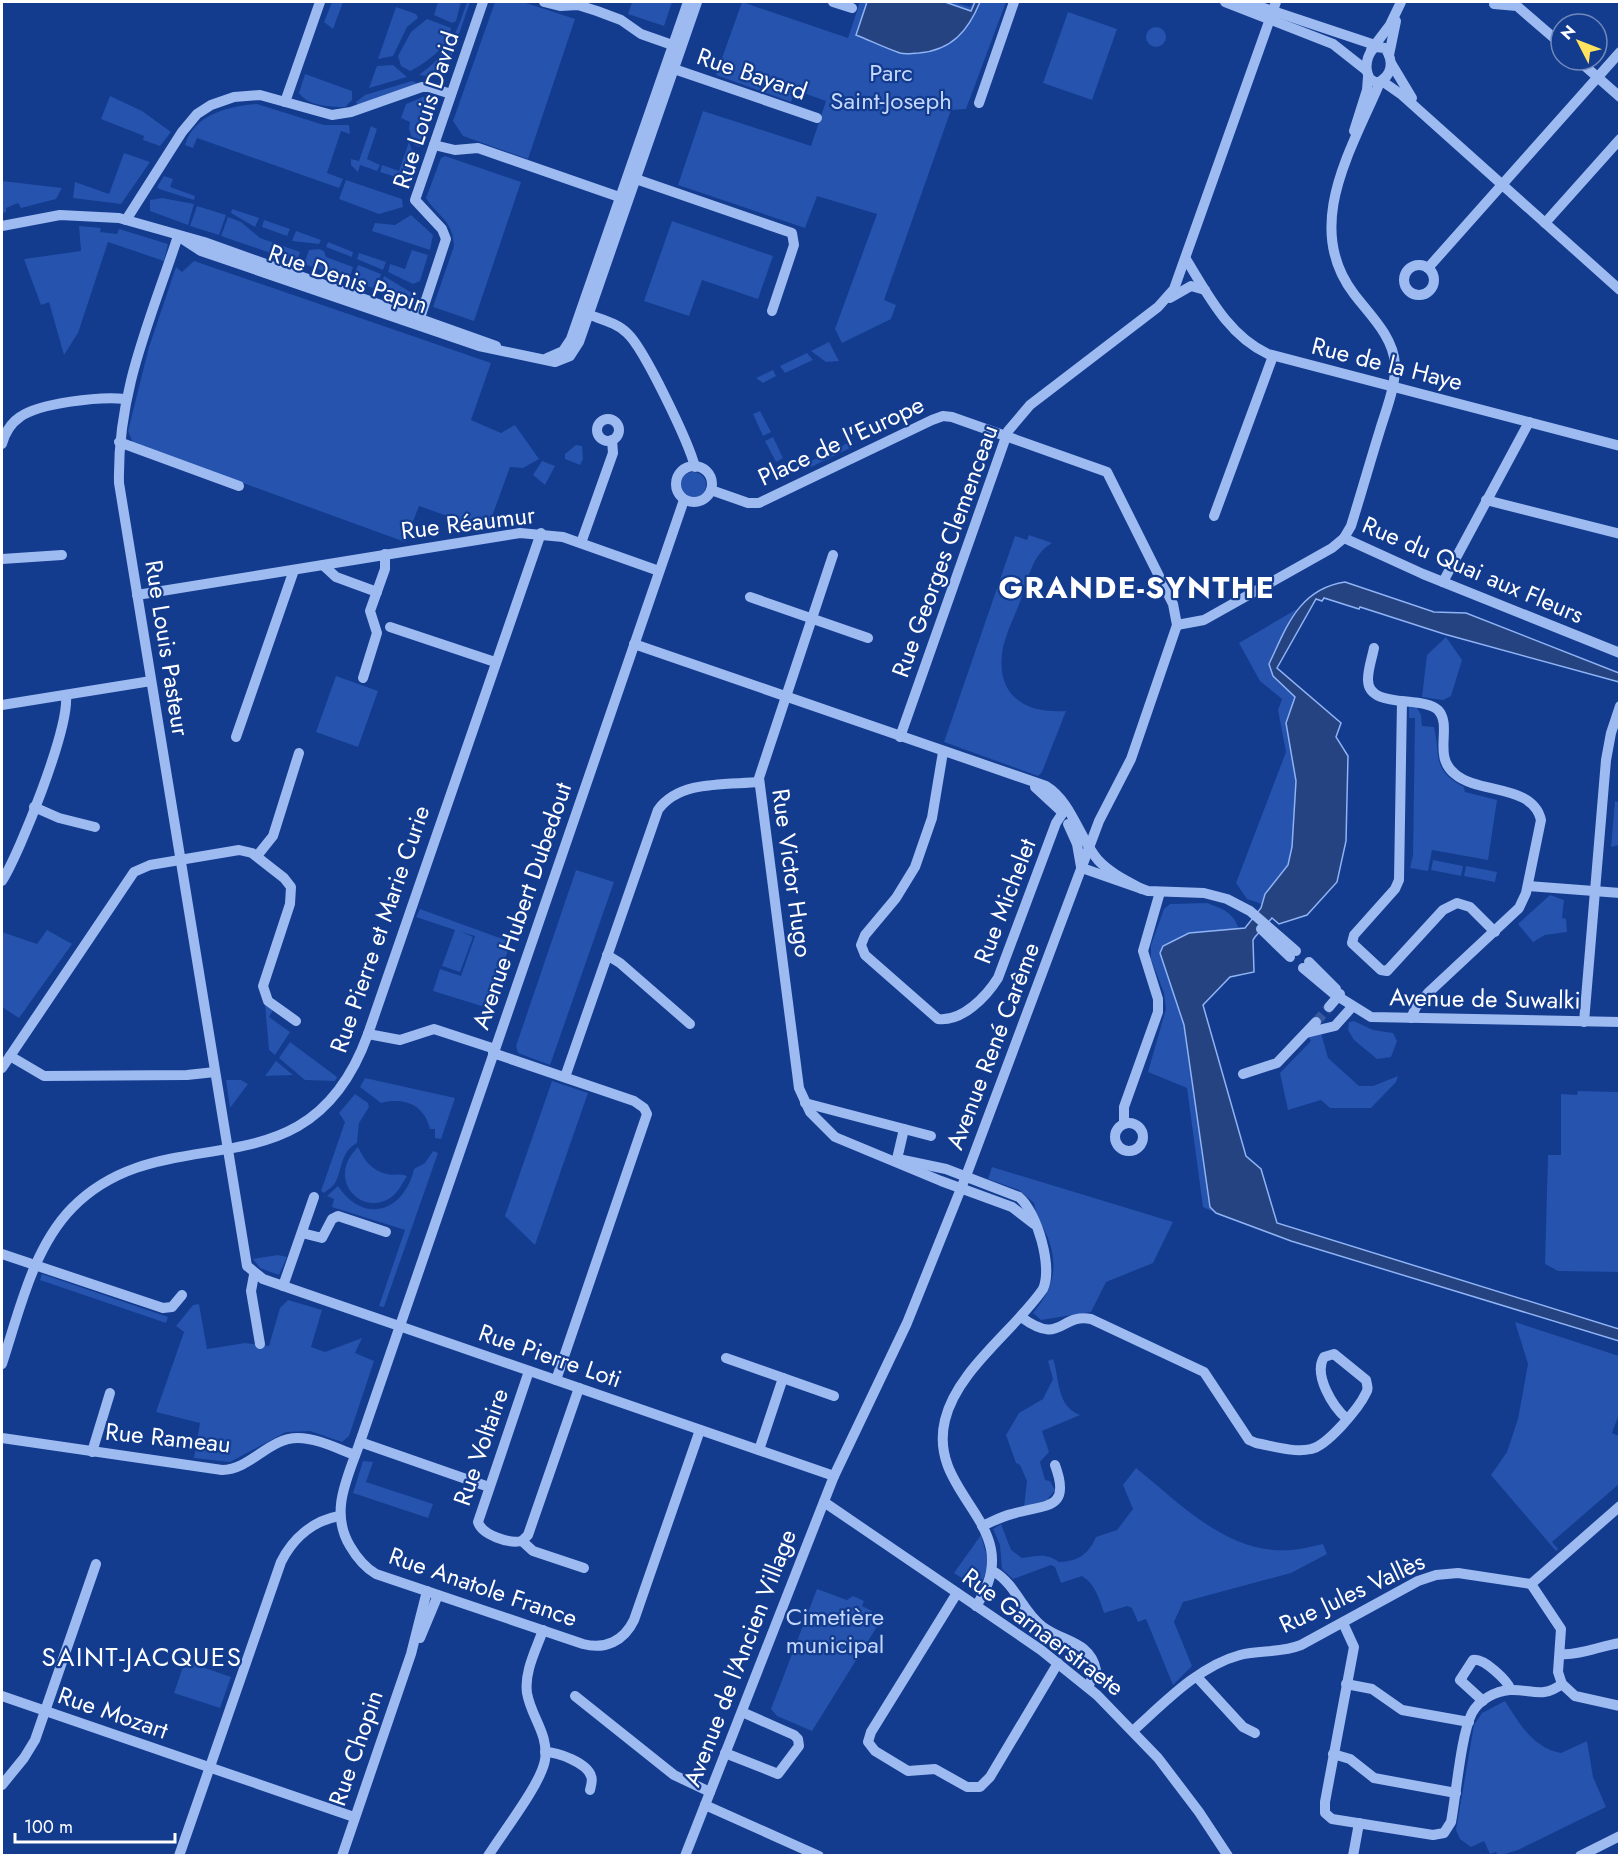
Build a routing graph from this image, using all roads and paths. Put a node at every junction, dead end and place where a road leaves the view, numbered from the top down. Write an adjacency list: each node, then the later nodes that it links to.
1 (321, 2): 25 (street)
2 (483, 2): 23 (street, Rue Louis David)
3 (544, 2): 15 (street)
4 (688, 2): 15 (street)
5 (697, 2): 15 (street)
6 (833, 2): 12 (street)
7 (1014, 2): 26 (street)
8 (1225, 2): 13 (street)
9 (1246, 2): 13 (street)
10 (1401, 2): 16 (street); 16 (street)
11 (1494, 4): 14 (street)
12 (852, 8)
13 (1272, 11): 16 (street); 20 (street); 39 (street, Rue Georges Clemenceau)
14 (1549, 34)
15 (677, 46): 18 (street); 32 (street)
16 (1381, 52): 20 (street); 22 (street); 27 (street)
17 (1620, 52): 21 (street)
18 (674, 69): 28 (street, Rue Bayard); 32 (street)
19 (1592, 72): 21 (street)
20 (1367, 74): 22 (street); 31 (street)
21 (1598, 77): 24 (street); 33 (street)
22 (1381, 81): 27 (street); 31 (street)
23 (451, 94): 25 (street); 30 (street, Rue Louis David)
24 (1620, 97)
25 (285, 102): 35 (street)
26 (979, 103)
27 (1425, 115): 33 (street)
28 (817, 118)
29 (1620, 139): 36 (street)
30 (434, 145): 34 (street); 46 (street, Rue Louis David)
31 (1346, 160): 48 (street)
32 (632, 177): 34 (street, Rue Denis Papin); 44 (street)
33 (1502, 184): 36 (street); 40 (street)
34 (624, 199): 45 (street, Rue Denis Papin)
35 (126, 220): 37 (street, Rue Denis Papin); 38 (street, Rue Denis Papin)
36 (1545, 223): 42 (street)
37 (2, 226)
38 (178, 236): 46 (street, Rue Denis Papin); 49 (street, Rue Louis Pasteur)
39 (1186, 259): 41 (street, Rue de la Haye); 43 (street, Rue Georges Clemenceau)
40 (1428, 268)
41 (1205, 290): 43 (street, Rue Georges Clemenceau); 47 (street, Rue de la Haye)
42 (1620, 290)
43 (1162, 303): 51 (street, Rue Georges Clemenceau)
44 (772, 311)
45 (585, 313): 46 (street, Rue Denis Papin); 56 (street)
46 (419, 322)
47 (1273, 356): 48 (street, Rue de la Haye); 61 (street)
48 (1392, 385): 50 (street, Rue de la Haye); 64 (street)
49 (125, 399): 53 (street, Rue Louis Pasteur); 54 (street)
50 (1529, 422): 55 (street, Rue de la Haye); 60 (street)
51 (1006, 436): 58 (street, Place de l'Europe); 78 (street, Place de l'Europe); 93 (street, Rue Georges Clemenceau)
52 (612, 440): 65 (street)
53 (119, 442): 57 (street); 75 (street, Rue Louis Pasteur)
54 (2, 444)
55 (1620, 446)
56 (694, 466): 58 (street); 59 (street)
57 (239, 486)
58 (711, 490): 59 (street)
59 (684, 500): 72 (street, Avenue Hubert Dubedout)
60 (1486, 501): 63 (street); 73 (street)
61 (1214, 516)
62 (541, 533): 65 (street, Rue Réaumur); 66 (street, Rue Réaumur); 84 (street, Rue Pierre et Marie Curie)
63 (1620, 534)
64 (1344, 538): 73 (street, Rue du Quai aux Fleurs); 78 (street)
65 (581, 543): 72 (street, Rue Réaumur)
66 (385, 554): 70 (street, Rue Réaumur); 74 (street, Rue Réaumur)
67 (62, 555): 69 (street)
68 (833, 555): 77 (street, Rue Victor Hugo)
69 (2, 559)
70 (323, 565): 71 (street, Rue Réaumur); 74 (street)
71 (294, 570): 75 (street, Rue Réaumur); 92 (street)
72 (659, 571): 81 (street, Avenue Hubert Dubedout)
73 (1443, 582): 83 (street, Rue du Quai aux Fleurs)
74 (377, 592): 85 (street, Rue Réaumur)
75 (137, 596): 86 (street, Rue Louis Pasteur)
76 (750, 597): 77 (street)
77 (811, 619): 80 (street); 88 (street, Rue Victor Hugo)
78 (1177, 625): 100 (street, Avenue René Carême)
79 (390, 627): 84 (street)
80 (868, 638)
81 (634, 644): 88 (street, Rue Michelet); 125 (street, Avenue Hubert Dubedout)
82 (1374, 648): 89 (street)
83 (1620, 653)
84 (495, 662): 124 (street, Rue Pierre et Marie Curie)
85 (363, 678)
86 (151, 681): 87 (street); 102 (street, Rue Louis Pasteur)
87 (66, 696): 90 (street); 97 (street)
88 (784, 697): 93 (street, Rue Michelet); 96 (street, Rue Victor Hugo)
89 (1402, 701): 105 (street); 110 (street)
90 (2, 705)
91 (1620, 706): 107 (street)
92 (236, 737)
93 (900, 737): 94 (street, Rue Michelet)
94 (943, 752): 98 (street, Rue Michelet); 98 (street, Rue Michelet)
95 (299, 753): 101 (street)
96 (759, 782): 112 (street); 131 (street, Rue Victor Hugo)
97 (34, 807): 99 (street); 104 (street)
98 (1064, 810): 100 (street, Rue Michelet); 103 (street, Rue Michelet)
99 (95, 827)
100 (1089, 848): 103 (street, Avenue René Carême); 106 (street)
101 (256, 856): 102 (street); 118 (street)
102 (181, 860): 126 (street); 128 (street, Rue Louis Pasteur)
103 (1082, 868): 106 (street); 137 (street, Avenue René Carême)
104 (2, 881)
105 (1528, 886): 107 (street); 110 (street)
106 (1142, 889): 108 (street)
107 (1596, 890): 109 (street); 120 (street)
108 (1160, 892): 111 (street); 132 (street)
109 (1620, 893)
110 (1495, 933): 117 (street)
111 (1293, 954)
112 (607, 955): 122 (street); 130 (street)
113 (1306, 965): 114 (street, Avenue de Suwalki)
114 (1339, 995): 115 (street); 116 (street, Avenue de Suwalki)
115 (1329, 1007)
116 (1352, 1007): 117 (street, Avenue de Suwalki); 123 (street)
117 (1411, 1018): 120 (street, Avenue de Suwalki)
118 (296, 1021)
119 (1316, 1022): 123 (street)
120 (1584, 1022): 121 (street, Avenue de Suwalki)
121 (1620, 1022)
122 (690, 1024)
123 (1306, 1033): 129 (street)
124 (368, 1034): 125 (street); 135 (street, Rue Pierre et Marie Curie)
125 (494, 1051): 130 (street); 149 (street, Avenue Hubert Dubedout)
126 (10, 1056): 127 (street); 128 (street)
127 (2, 1068)
128 (215, 1072): 135 (street, Rue Louis Pasteur)
129 (1243, 1074)
130 (565, 1077): 155 (street)
131 (805, 1102): 133 (street); 136 (street, Rue Victor Hugo)
132 (1124, 1124)
133 (904, 1129): 134 (street); 136 (street)
134 (931, 1136)
135 (227, 1150): 144 (street, Rue Pierre et Marie Curie); 145 (street, Rue Louis Pasteur)
136 (892, 1157): 137 (street, Rue Victor Hugo); 138 (street, Rue Victor Hugo)
137 (966, 1176): 138 (street, Avenue René Carême); 140 (street, Rue Victor Hugo)
138 (961, 1188): 140 (street, Rue Victor Hugo); 167 (street, Avenue René Carême)
139 (314, 1197): 142 (street)
140 (1034, 1224): 148 (street, Rue Victor Hugo)
141 (386, 1232): 142 (street)
142 (302, 1233): 146 (street)
143 (2, 1254): 144 (street)
144 (36, 1266): 147 (street); 152 (street)
145 (254, 1275): 146 (street, Rue Pierre Loti); 150 (street)
146 (283, 1286): 149 (street, Rue Pierre Loti)
147 (182, 1295)
148 (1021, 1317): 159 (street); 172 (street, Rue Victor Hugo)
149 (400, 1327): 153 (street, Rue Pierre Loti); 162 (street)
150 (260, 1344)
151 (726, 1358): 154 (street)
152 (2, 1364)
153 (530, 1371): 155 (street, Rue Pierre Loti); 168 (street, Rue Voltaire)
154 (783, 1378): 158 (street); 163 (street)
155 (556, 1380): 156 (street, Rue Pierre Loti)
156 (579, 1388): 160 (street, Rue Pierre Loti); 173 (street)
157 (110, 1393): 164 (street)
158 (834, 1396)
159 (1347, 1419): 159 (street)
160 (700, 1430): 163 (street, Rue Pierre Loti); 182 (street, Rue Anatole France)
161 (2, 1438): 164 (street, Rue Rameau)
162 (360, 1442): 165 (street); 168 (street)
163 (759, 1450): 167 (street, Rue Pierre Loti)
164 (93, 1452): 165 (street, Rue Rameau)
165 (355, 1455): 171 (street)
166 (1055, 1465): 172 (street)
167 (834, 1476): 169 (street, Avenue de l'Ancien Village)
168 (489, 1487): 173 (street, Rue Voltaire)
169 (824, 1502): 179 (street, Rue Garnaerstraete); 196 (street, Avenue de l'Ancien Village)
170 (1620, 1506): 177 (street)
171 (339, 1516): 178 (street, Rue Anatole France); 203 (street)
172 (982, 1526): 176 (street, Rue Victor Hugo)
173 (522, 1541): 175 (street)
174 (96, 1564): 195 (street)
175 (584, 1568)
176 (993, 1571): 180 (street); 189 (street)
177 (1531, 1584): 181 (street, Rue Jules Vallès); 184 (street)
178 (433, 1593): 182 (street, Rue Anatole France); 209 (street, Rue Chopin)
179 (957, 1593): 180 (street, Rue Garnaerstraete); 185 (street)
180 (976, 1606): 185 (street, Rue Garnaerstraete)
181 (1343, 1623): 186 (street, Rue Jules Vallès); 187 (street)
182 (543, 1630): 200 (street)
183 (1620, 1643): 184 (street)
184 (1560, 1654): 188 (street)
185 (1058, 1663): 189 (street, Rue Garnaerstraete)
186 (1197, 1677): 198 (street, Rue Jules Vallès); 199 (street)
187 (1346, 1684): 197 (street); 202 (street)
188 (1562, 1684): 190 (street); 194 (street)
189 (1088, 1687): 198 (street, Rue Garnaerstraete)
190 (1511, 1690): 193 (street); 193 (street)
191 (2, 1696): 195 (street, Rue Mozart)
192 (575, 1696): 206 (street)
193 (1483, 1701): 197 (street)
194 (1620, 1706)
195 (46, 1712): 203 (street, Rue Mozart); 204 (street)
196 (742, 1712): 201 (street, Avenue de l'Ancien Village); 201 (street)
197 (1469, 1722): 207 (street)
198 (1134, 1730): 217 (street, Rue Garnaerstraete)
199 (1256, 1733)
200 (545, 1752): 205 (street); 214 (street)
201 (725, 1753): 206 (street, Avenue de l'Ancien Village)
202 (1333, 1754): 207 (street); 210 (street)
203 (211, 1768): 209 (street, Rue Mozart); 212 (street)
204 (2, 1785)
205 (590, 1790)
206 (710, 1792): 208 (street, Avenue de l'Ancien Village)
207 (1456, 1793): 210 (street)
208 (705, 1805): 215 (street, Avenue de l'Ancien Village); 216 (street)
209 (354, 1818): 213 (street, Rue Chopin)
210 (1359, 1823): 218 (street)
211 (1620, 1836): 219 (street)
212 (179, 1856)
213 (342, 1856)
214 (489, 1856)
215 (686, 1856)
216 (819, 1856)
217 (1228, 1856)
218 (1353, 1856)
219 (1580, 1856)

